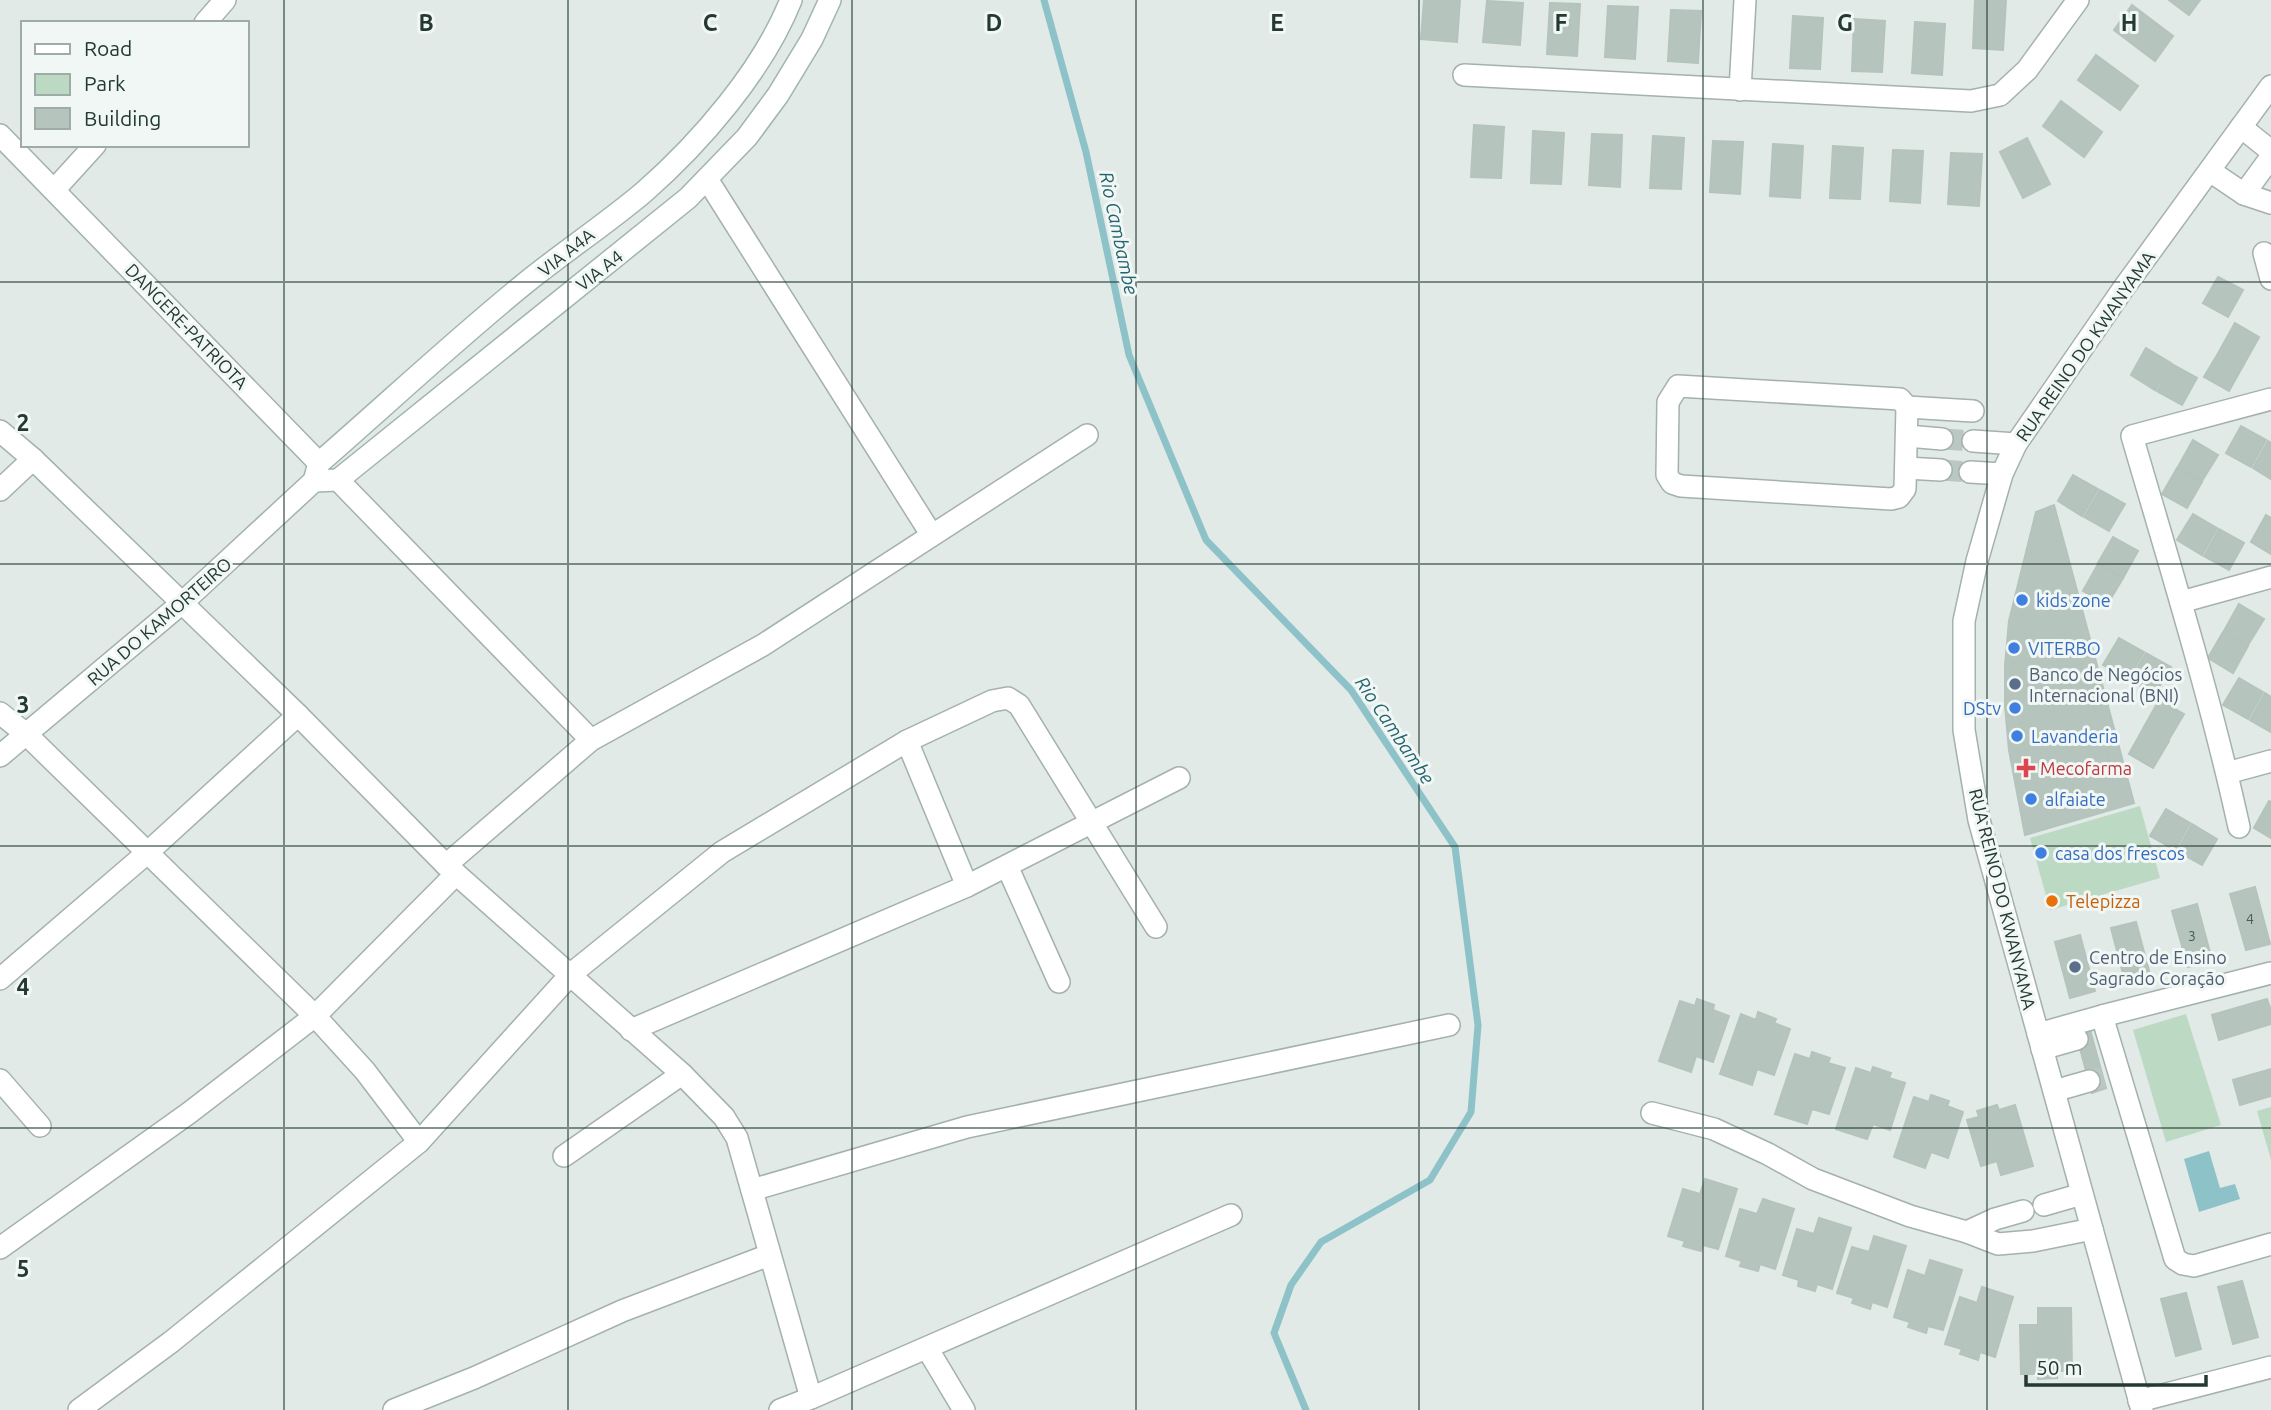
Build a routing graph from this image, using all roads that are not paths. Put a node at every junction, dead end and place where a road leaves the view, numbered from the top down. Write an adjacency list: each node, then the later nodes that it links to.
1 (225, 0): 6 (street)
2 (791, 0): 34 (street, VIA A4A)
3 (830, 0): 16 (street, VIA A4)
4 (1745, 0): 9 (street)
5 (2078, 0): 9 (street)
6 (207, 21)
7 (1464, 75): 9 (street)
8 (2271, 86): 10 (street, RUA REINO DO KWANYAMA)
9 (1740, 90)
10 (2241, 127): 13 (street); 15 (street, RUA REINO DO KWANYAMA)
11 (0, 135): 17 (street, DANGERE-PATRIOTA)
12 (92, 147): 17 (street)
13 (2271, 151)
14 (2271, 156): 18 (street)
15 (2210, 171): 18 (street); 30 (street, RUA REINO DO KWANYAMA)
16 (707, 178): 37 (street, VIA A4); 39 (street)
17 (55, 190): 34 (street, DANGERE-PATRIOTA)
18 (2244, 194): 19 (street)
19 (2271, 203)
20 (2264, 253): 21 (street)
21 (2271, 279)
22 (2271, 399): 41 (street)
23 (1907, 407): 24 (street); 27 (street); 32 (street)
24 (1972, 411)
25 (0, 431): 31 (street)
26 (1087, 435): 39 (street)
27 (1907, 436): 28 (street); 32 (street)
28 (1942, 439)
29 (1973, 441): 30 (street)
30 (2016, 444): 36 (street, RUA REINO DO KWANYAMA)
31 (33, 459): 38 (street); 42 (street)
32 (1906, 468): 33 (street)
33 (1941, 470)
34 (317, 472): 37 (street); 42 (street, RUA DO KAMORTEIRO)
35 (1970, 472): 36 (street)
36 (2002, 474): 67 (street, RUA REINO DO KWANYAMA)
37 (338, 480): 46 (street)
38 (0, 490)
39 (931, 534): 46 (street)
40 (2271, 577): 41 (street)
41 (2181, 602): 50 (street)
42 (182, 603): 44 (street); 45 (street, RUA DO KAMORTEIRO)
43 (0, 713): 45 (street)
44 (299, 715): 54 (street); 56 (street)
45 (26, 734): 48 (street, RUA DO KAMORTEIRO); 54 (street)
46 (591, 740): 56 (street)
47 (907, 741): 52 (street); 57 (street); 60 (street)
48 (0, 757)
49 (2271, 761): 50 (street)
50 (2227, 773): 53 (street)
51 (1179, 778): 52 (street)
52 (1093, 824): 55 (street); 58 (street)
53 (2239, 827)
54 (147, 853): 61 (street); 63 (street)
55 (1007, 866): 57 (street); 62 (street)
56 (451, 869): 60 (street); 63 (street)
57 (967, 886): 65 (street)
58 (1156, 927)
59 (2271, 973): 66 (street)
60 (571, 974): 65 (street); 74 (street)
61 (0, 979)
62 (1059, 982)
63 (315, 1016): 74 (street); 84 (street)
64 (1449, 1025): 76 (street)
65 (631, 1030): 68 (street)
66 (2094, 1030): 67 (street); 67 (street); 69 (street)
67 (2040, 1042): 71 (street, RUA REINO DO KWANYAMA)
68 (682, 1074): 75 (street); 76 (street)
69 (2103, 1077): 71 (street); 83 (street)
70 (0, 1080): 73 (street)
71 (2054, 1091): 77 (street, RUA REINO DO KWANYAMA)
72 (1653, 1113): 82 (street)
73 (40, 1126)
74 (419, 1142): 91 (street)
75 (564, 1156)
76 (752, 1190): 85 (street)
77 (2082, 1194): 78 (street); 81 (street, RUA REINO DO KWANYAMA)
78 (2044, 1205)
79 (2023, 1211): 82 (street)
80 (1231, 1215): 86 (street)
81 (2092, 1229): 82 (street); 89 (street, RUA REINO DO KWANYAMA)
82 (1967, 1232)
83 (2271, 1244)
84 (0, 1248)
85 (769, 1255): 88 (street); 92 (street)
86 (927, 1348): 88 (street); 93 (street)
87 (2271, 1367): 89 (street)
88 (811, 1398): 90 (street)
89 (2141, 1406)
90 (785, 1409)
91 (79, 1410)
92 (394, 1410)
93 (964, 1410)

